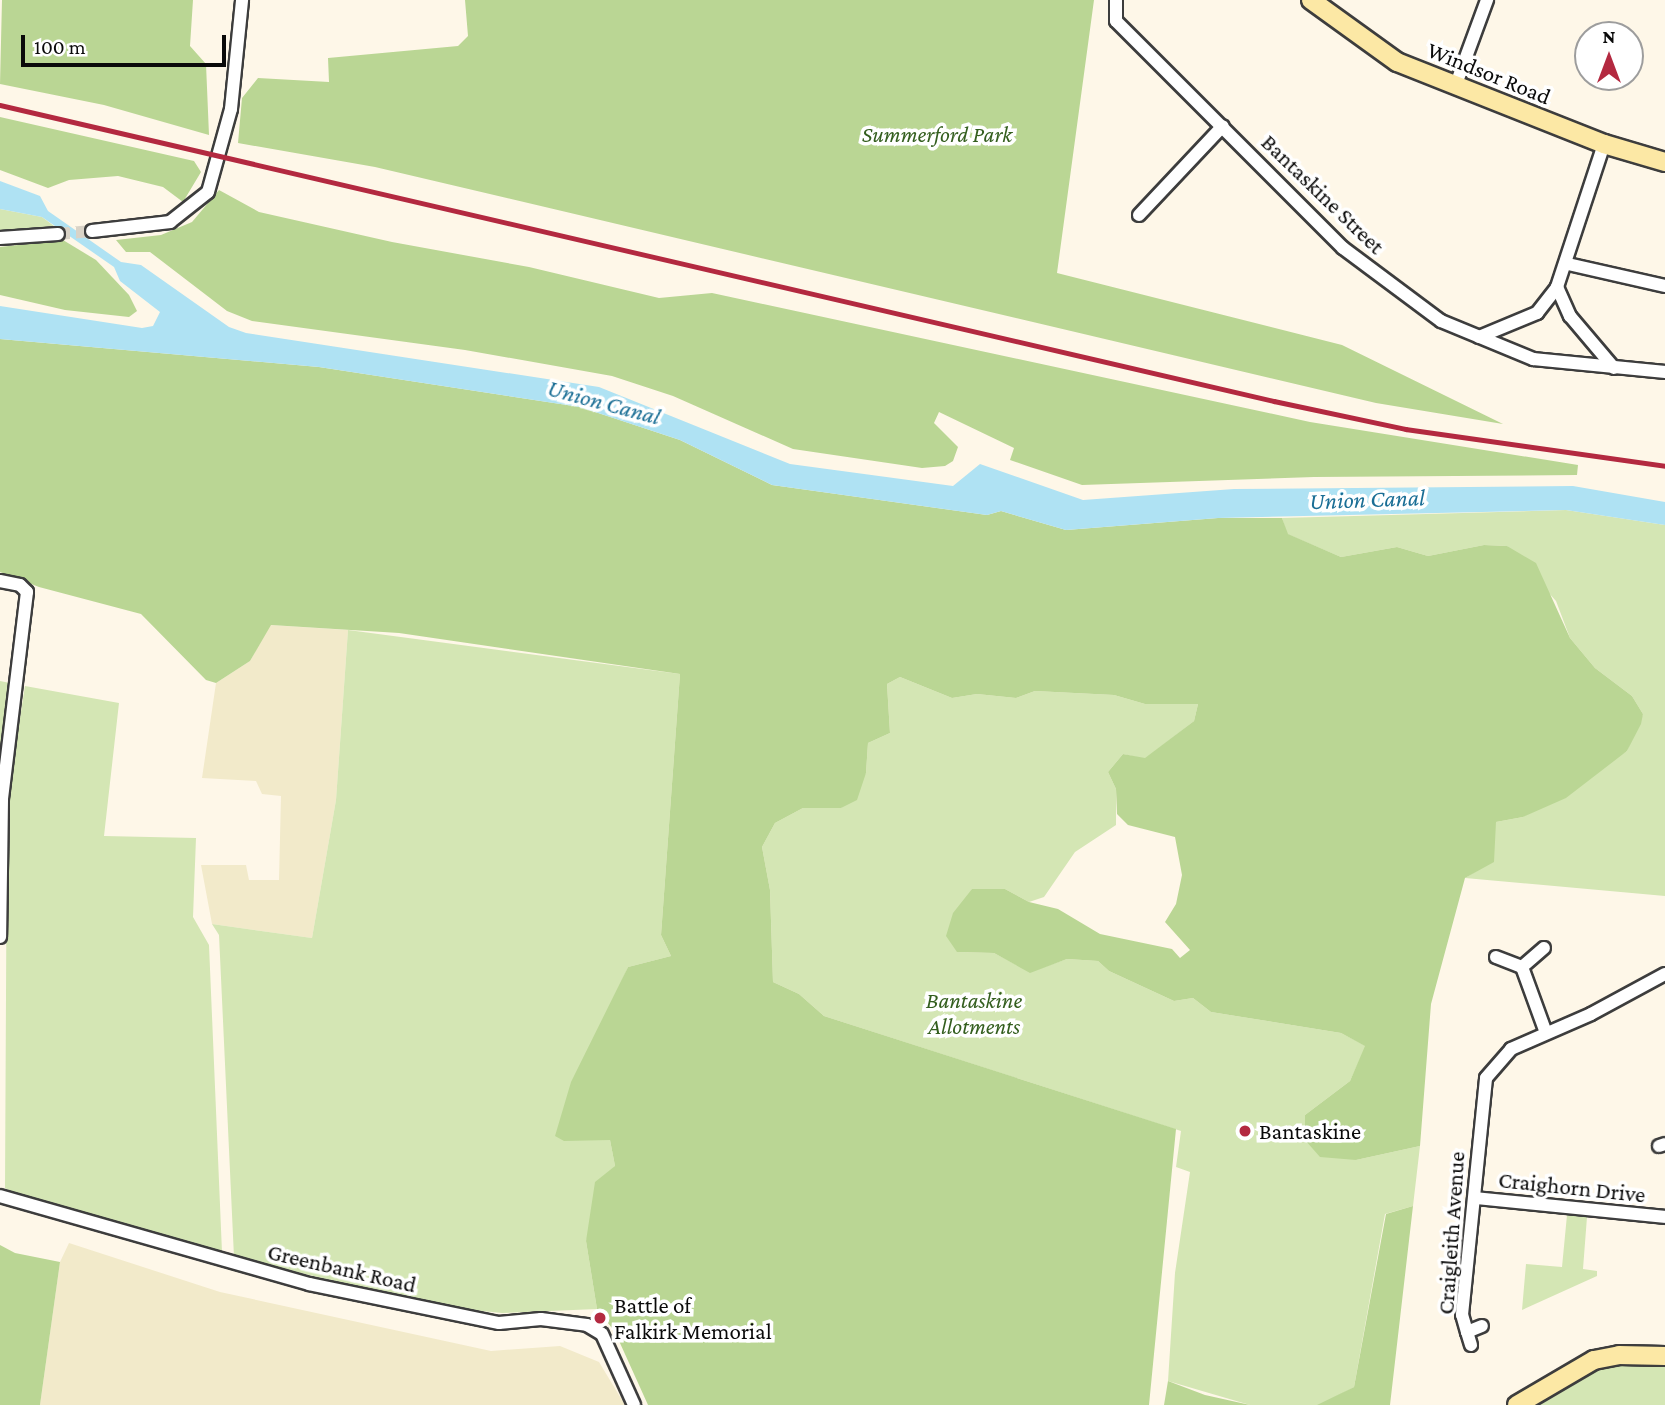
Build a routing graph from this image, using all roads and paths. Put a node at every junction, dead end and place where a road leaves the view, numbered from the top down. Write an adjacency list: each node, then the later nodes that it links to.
1 (243, 0): 10 (street)
2 (1311, 0): 5 (street, Windsor Road)
3 (1487, 0): 5 (street)
4 (1115, 5): 6 (street, Bantaskine Street)
5 (1455, 87): 7 (street, Windsor Road)
6 (1223, 126): 9 (street); 16 (street, Bantaskine Street)
7 (1604, 144): 8 (street, Windsor Road); 13 (street)
8 (1665, 162)
9 (1139, 215)
10 (92, 231)
11 (58, 234): 12 (street)
12 (0, 238)
13 (1568, 264): 14 (street); 15 (street)
14 (1665, 286)
15 (1557, 287): 16 (street); 17 (street)
16 (1479, 337): 17 (street, Bantaskine Street)
17 (1614, 368): 18 (street, Bantaskine Street)
18 (1665, 372)
19 (0, 581): 20 (street)
20 (0, 937)
21 (1544, 948): 23 (street)
22 (1496, 957): 23 (street)
23 (1522, 967): 25 (street)
24 (1665, 974): 25 (street, Craigleith Avenue)
25 (1546, 1033): 27 (street, Craigleith Avenue)
26 (0, 1196): 33 (street, Greenbank Road)
27 (1475, 1198): 28 (street, Craighorn Drive); 30 (street, Craigleith Avenue)
28 (1665, 1217)
29 (1482, 1326): 30 (street, Craigleith Avenue)
30 (1467, 1332): 31 (street, Craigleith Avenue)
31 (1471, 1345)
32 (1665, 1356): 34 (street)
33 (634, 1405)
34 (1517, 1405)

